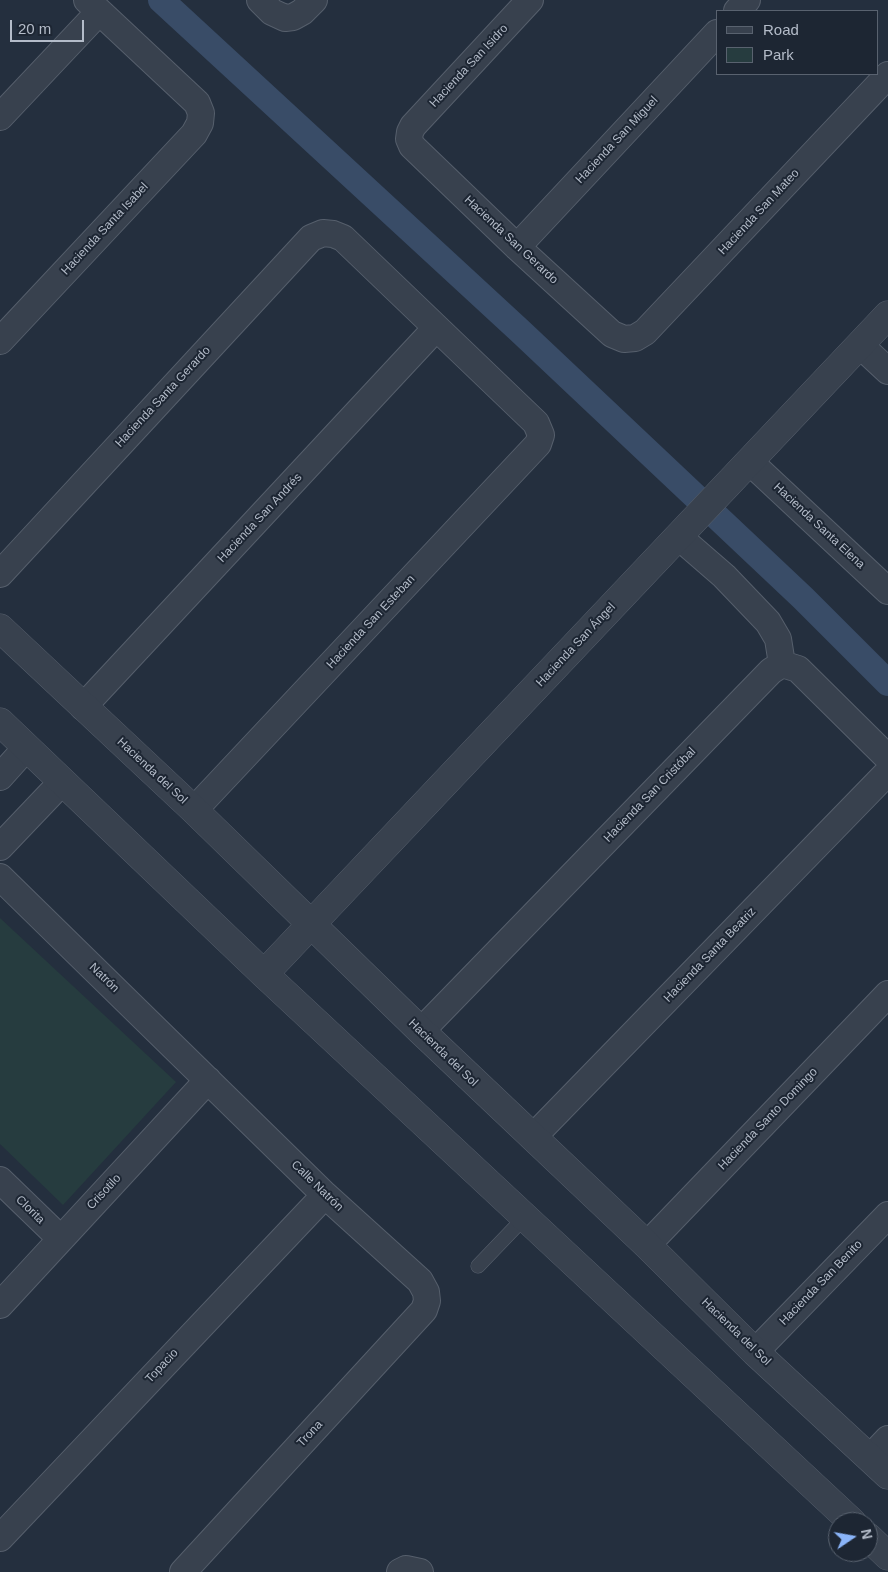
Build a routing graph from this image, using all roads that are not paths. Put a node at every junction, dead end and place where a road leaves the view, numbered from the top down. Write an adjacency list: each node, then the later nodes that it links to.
1 (260, 0): 2 (street)
2 (314, 0)
3 (530, 0): 10 (street, Hacienda San Isidro)
4 (747, 0): 6 (street)
5 (93, 6): 9 (street); 15 (street, Hacienda Santa Isabel)
6 (738, 10)
7 (716, 34): 11 (street, Hacienda San Miguel)
8 (888, 74): 14 (street, Hacienda San Mateo)
9 (0, 117)
10 (410, 132): 11 (street, Hacienda San Gerardo)
11 (517, 247): 14 (street, Hacienda San Gerardo)
12 (888, 315): 16 (street, Hacienda San Ángel)
13 (436, 328): 20 (street, Hacienda Santa Gerardo); 24 (street, Hacienda San Andrés); 31 (street, Hacienda San Esteban)
14 (624, 339)
15 (0, 341)
16 (860, 345): 17 (street); 18 (street, Hacienda San Ángel)
17 (888, 371)
18 (745, 467): 19 (street, Hacienda San Ángel); 21 (street, Hacienda Santa Elena)
19 (684, 530): 23 (street); 34 (street, Hacienda San Ángel)
20 (0, 574)
21 (888, 591)
22 (0, 628): 24 (street, Hacienda del Sol)
23 (782, 664): 27 (street); 37 (street, Hacienda San Cristóbal)
24 (83, 708): 31 (street, Hacienda del Sol)
25 (0, 722): 26 (street)
26 (26, 748): 29 (street); 30 (street)
27 (888, 758)
28 (888, 772): 39 (street, Hacienda Santa Beatriz)
29 (0, 777)
30 (62, 782): 32 (street); 35 (street)
31 (194, 810): 34 (street, Hacienda del Sol)
32 (0, 847)
33 (0, 877): 38 (street, Natrón)
34 (311, 925): 35 (street, Hacienda San Ángel); 37 (street, Hacienda del Sol)
35 (264, 974): 43 (street)
36 (888, 994): 45 (street, Hacienda Santo Domingo)
37 (421, 1031): 39 (street, Hacienda del Sol)
38 (208, 1080): 41 (street, Calle Natrón); 44 (street, Crisotilo)
39 (533, 1138): 45 (street, Hacienda del Sol)
40 (0, 1180): 44 (street, Clorita)
41 (325, 1195): 47 (street, Calle Natrón); 52 (street, Topacio)
42 (888, 1215): 49 (street, Hacienda San Benito)
43 (525, 1217): 46 (lane); 51 (street)
44 (61, 1239): 48 (street, Crisotilo)
45 (647, 1245): 49 (street, Hacienda del Sol)
46 (478, 1266)
47 (426, 1292): 55 (street, Trona)
48 (0, 1305)
49 (754, 1352): 50 (street, Hacienda del Sol)
50 (882, 1457)
51 (841, 1512)
52 (0, 1538)
53 (878, 1546): 54 (street)
54 (888, 1556)
55 (183, 1572)

